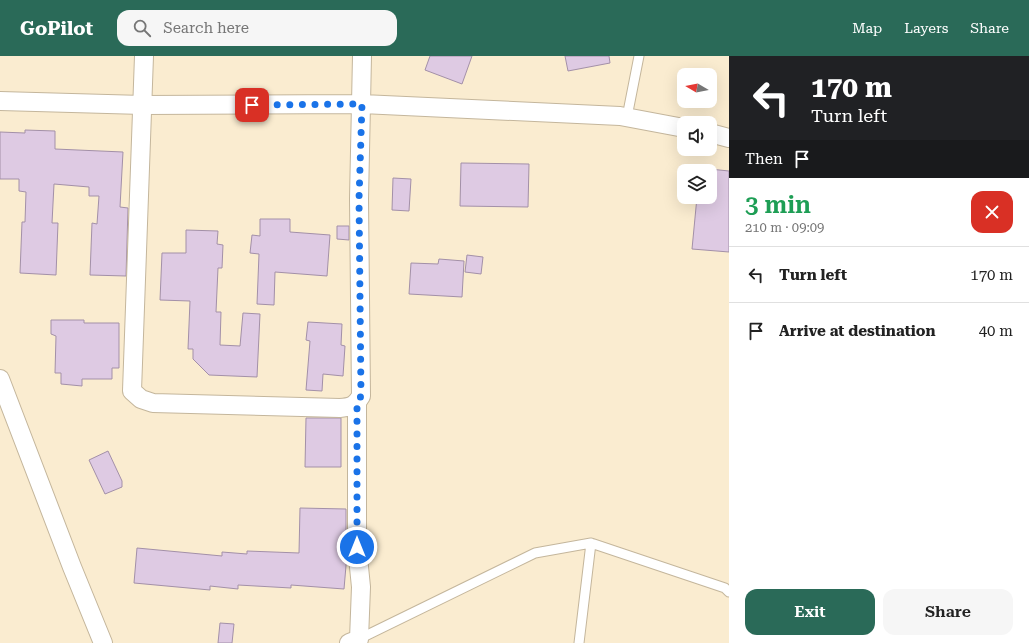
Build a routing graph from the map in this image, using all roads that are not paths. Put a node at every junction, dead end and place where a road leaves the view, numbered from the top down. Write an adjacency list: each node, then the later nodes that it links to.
1 (144, 56): 6 (street)
2 (362, 56): 5 (street)
3 (639, 56): 7 (lane)
4 (0, 101): 6 (street)
5 (362, 104): 6 (street); 7 (street); 12 (street)
6 (143, 105): 12 (street)
7 (627, 117): 8 (street)
8 (677, 127)
9 (717, 135): 10 (street)
10 (729, 138)
11 (0, 379): 16 (street)
12 (357, 403): 15 (street)
13 (591, 543): 14 (lane); 15 (lane); 17 (lane)
14 (729, 592)
15 (356, 642)
16 (103, 643)
17 (579, 643)

